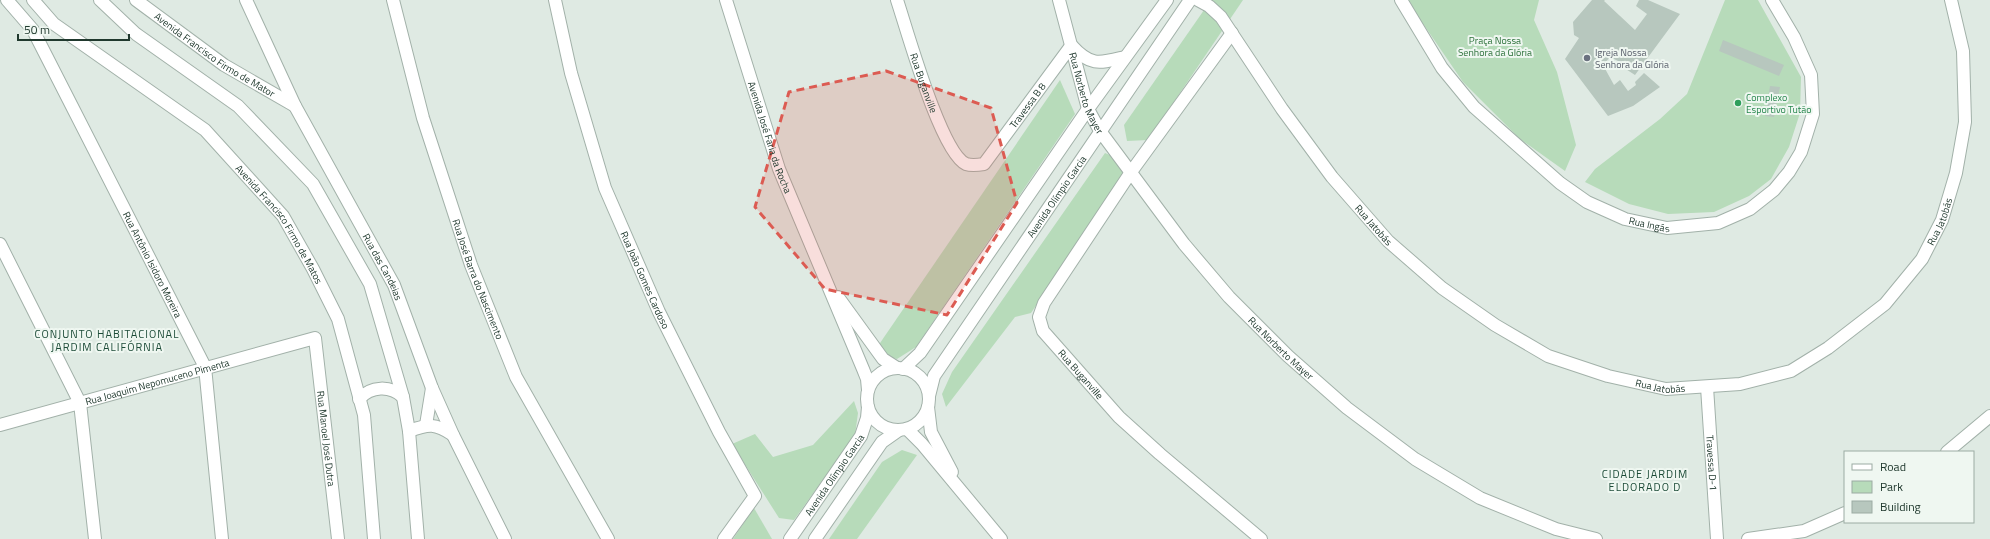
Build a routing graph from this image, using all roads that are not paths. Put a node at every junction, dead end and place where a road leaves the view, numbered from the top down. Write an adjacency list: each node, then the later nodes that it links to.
1 (7, 0): 28 (street, Rua Antônio Isidoro Moreira)
2 (33, 0): 34 (street, Avenida Francisco Firmo de Matos)
3 (100, 0): 33 (street)
4 (136, 0): 20 (street, Avenida Francisco Firmo de Mator)
5 (246, 0): 20 (street, Rua das Candeias)
6 (392, 0): 53 (street, Rua José Barra do Nascimento)
7 (555, 0): 54 (street, Rua João Gomes Cardoso)
8 (726, 0): 26 (street, Avenida José Faria da Rocha)
9 (897, 0): 23 (street, Rua Buganville)
10 (1059, 0): 18 (street, Rua Norberto Mayer)
11 (1167, 0): 19 (street)
12 (1190, 0): 22 (street, Avenida Olímpio Garcia)
13 (1198, 0): 17 (street, Rua Jatobás)
14 (1401, 0): 15 (street, Rua Ingás)
15 (1772, 0)
16 (1951, 0): 30 (street, Rua Jatobás)
17 (1232, 32): 24 (street); 30 (street, Rua Jatobás)
18 (1071, 46): 19 (street, Rua Norberto Mayer); 21 (street, Rua Norberto Mayer); 23 (street, Travessa B 8)
19 (1125, 57): 21 (street)
20 (295, 106): 31 (street, Rua das Candeias)
21 (1088, 109): 22 (street, Rua Norberto Mayer); 29 (street)
22 (1100, 131): 24 (street, Rua Norberto Mayer); 35 (street, Avenida Olímpio Garcia)
23 (984, 164)
24 (1131, 172): 58 (street, Rua Buganville); 59 (street, Rua Norberto Mayer)
25 (0, 244): 36 (street)
26 (821, 270): 29 (street, Avenida José Faria da Rocha); 32 (street, Avenida José Faria da Rocha)
27 (315, 338): 28 (street, Rua Joaquim Nepomuceno Pimenta); 49 (street, Rua Manoel José Dutra)
28 (205, 368): 36 (street, Rua Joaquim Nepomuceno Pimenta); 48 (street, Rua Antônio Isidoro Moreira)
29 (900, 369): 32 (street); 35 (street)
30 (1707, 387): 60 (street, Travessa D-1)
31 (432, 388): 39 (street); 43 (street, Rua das Candeias)
32 (868, 390): 37 (street)
33 (403, 397): 34 (street); 42 (street)
34 (359, 399): 50 (street, Avenida Francisco Firmo de Matos)
35 (928, 401): 41 (street); 45 (street)
36 (80, 403): 40 (street, Rua Joaquim Nepomuceno Pimenta); 47 (street)
37 (868, 406): 41 (street); 55 (street, Avenida Olímpio Garcia)
38 (1990, 416): 44 (street)
39 (426, 424): 42 (street); 43 (street)
40 (0, 425)
41 (903, 430): 45 (street); 56 (street, Avenida Olímpio Garcia)
42 (409, 431): 51 (street)
43 (453, 435): 52 (street, Rua das Candeias)
44 (1948, 451)
45 (967, 499): 57 (street)
46 (1844, 513): 61 (street)
47 (95, 539)
48 (222, 539)
49 (338, 539)
50 (374, 539)
51 (418, 539)
52 (506, 539)
53 (608, 539)
54 (724, 539)
55 (790, 539)
56 (815, 539)
57 (1001, 539)
58 (1261, 539)
59 (1596, 539)
60 (1717, 539)
61 (1748, 539)

